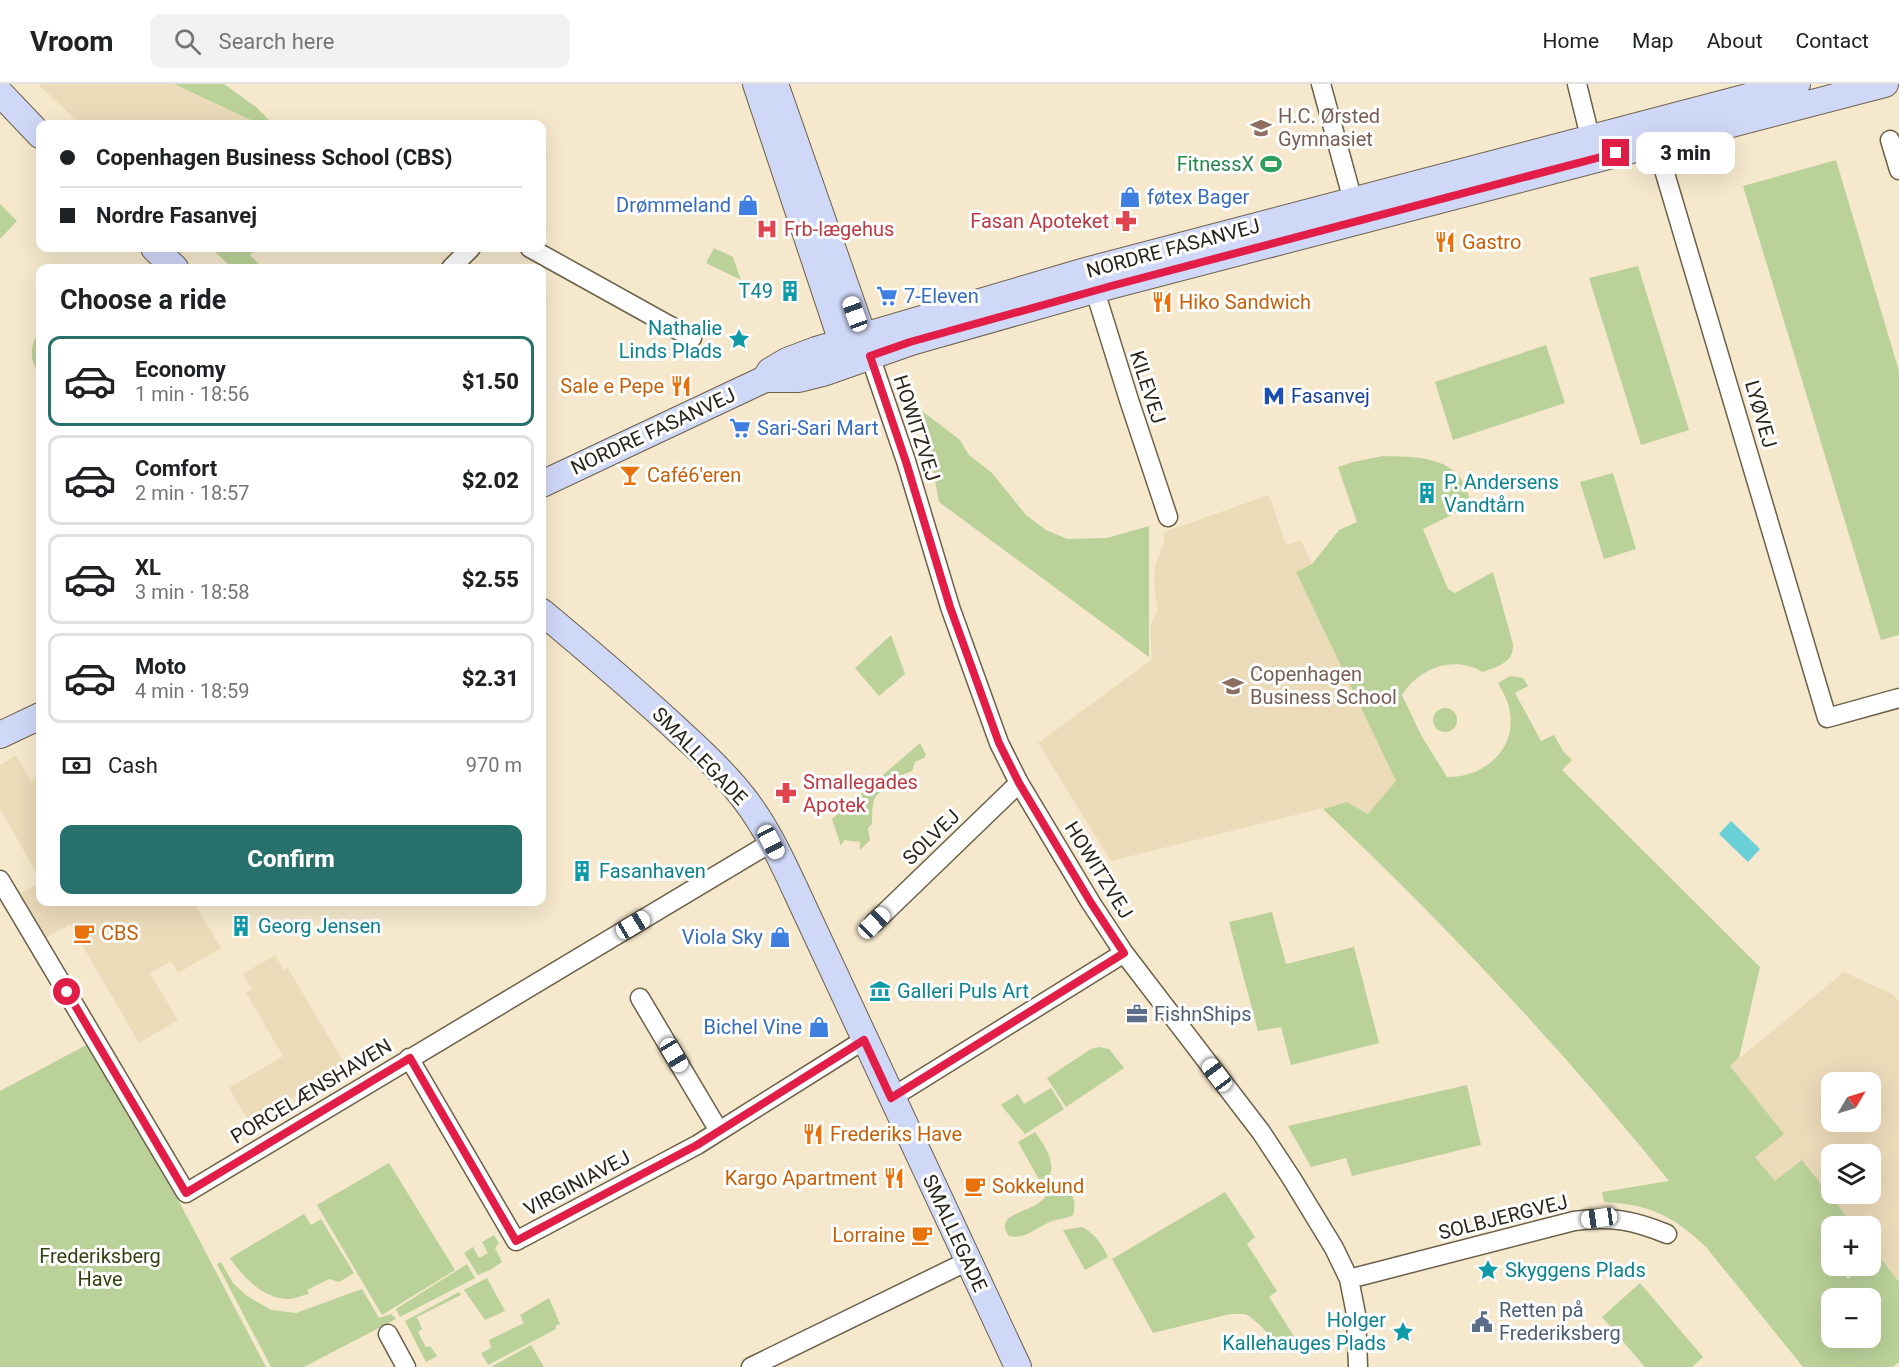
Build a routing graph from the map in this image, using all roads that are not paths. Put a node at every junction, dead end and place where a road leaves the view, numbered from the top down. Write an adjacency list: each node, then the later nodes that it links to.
1 (756, 84): 13 (street)
2 (775, 84): 13 (street)
3 (1321, 84): 14 (street)
4 (1577, 84): 11 (street)
5 (1797, 84): 9 (street, NORDRE FASANVEJ)
6 (1869, 86): 9 (street, NORDRE FASANVEJ)
7 (0, 93): 8 (street)
8 (36, 131)
9 (1653, 133): 11 (street, NORDRE FASANVEJ); 26 (street, LYØVEJ)
10 (1890, 140): 12 (street)
11 (1593, 149): 14 (street, NORDRE FASANVEJ)
12 (1899, 170)
13 (800, 186): 22 (street)
14 (1356, 211): 20 (street, NORDRE FASANVEJ)
15 (158, 252): 18 (street)
16 (467, 252): 19 (street)
17 (537, 252): 21 (street)
18 (171, 264)
19 (455, 264)
20 (1092, 280): 22 (street, NORDRE FASANVEJ); 24 (street, KILEVEJ)
21 (692, 338)
22 (856, 349): 23 (street, NORDRE FASANVEJ); 29 (street, HOWITZVEJ)
23 (546, 482)
24 (1168, 517)
25 (546, 615): 30 (street, SMALLEGADE)
26 (1899, 698)
27 (36, 718): 28 (street)
28 (0, 735)
29 (1019, 783): 32 (street, SOLVEJ); 33 (street, HOWITZVEJ)
30 (771, 842): 35 (street, SMALLEGADE); 36 (street, PORCELÆNSHAVEN)
31 (0, 880): 36 (street, PORCELÆNSHAVEN)
32 (874, 923)
33 (1124, 953): 37 (street); 41 (street, HOWITZVEJ)
34 (640, 998): 38 (street)
35 (864, 1040): 37 (street, SMALLEGADE); 38 (street, VIRGINIAVEJ)
36 (410, 1058): 38 (street, VIRGINIAVEJ)
37 (891, 1098): 40 (street, SMALLEGADE)
38 (719, 1131)
39 (1667, 1234): 41 (street, SOLBJERGVEJ)
40 (968, 1261): 44 (street); 45 (street, SMALLEGADE)
41 (1349, 1279): 46 (street, HOWITZVEJ)
42 (388, 1334): 43 (street)
43 (406, 1367)
44 (751, 1367)
45 (1018, 1367)
46 (1358, 1367)

